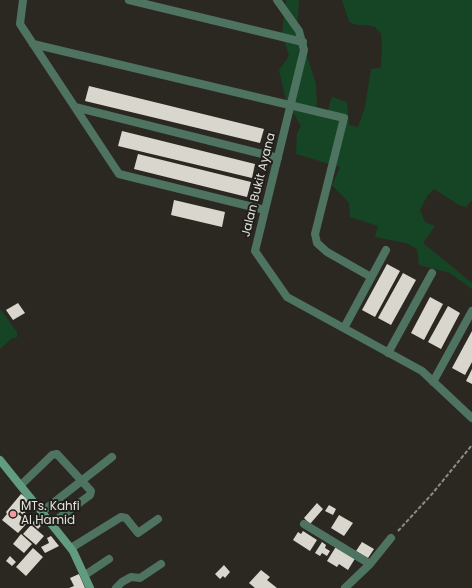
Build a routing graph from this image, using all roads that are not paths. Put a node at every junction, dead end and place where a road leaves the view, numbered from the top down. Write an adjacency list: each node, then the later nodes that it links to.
1 (23, 0): 5 (street)
2 (129, 0): 4 (street)
3 (276, 0): 4 (street)
4 (303, 42): 6 (street, Jalan Bukit Ayana)
5 (33, 44): 6 (street); 7 (street)
6 (291, 105): 8 (street, Jalan Bukit Ayana); 12 (street)
7 (75, 107): 8 (street); 9 (street)
8 (278, 158): 9 (street, Jalan Bukit Ayana)
9 (265, 210): 14 (street, Jalan Bukit Ayana)
10 (386, 250): 12 (street)
11 (432, 273): 15 (street)
12 (372, 277): 14 (street)
13 (472, 311): 16 (street)
14 (344, 328): 15 (street, Jalan Bukit Ayana)
15 (388, 352): 16 (street, Jalan Bukit Ayana)
16 (433, 382): 17 (street, Jalan Bukit Ayana)
17 (472, 418)
18 (112, 458): 20 (street)
19 (0, 460): 21 (street)
20 (82, 481): 21 (street); 22 (street); 24 (street)
21 (21, 485): 22 (street)
22 (43, 511): 24 (street)
23 (158, 519): 27 (street)
24 (52, 523): 27 (street)
25 (304, 524): 30 (street)
26 (391, 538): 30 (street)
27 (71, 548): 31 (street)
28 (109, 560): 31 (street)
29 (161, 564): 33 (street)
30 (370, 564): 34 (street)
31 (84, 575): 32 (street)
32 (90, 588)
33 (116, 588)
34 (345, 588)

